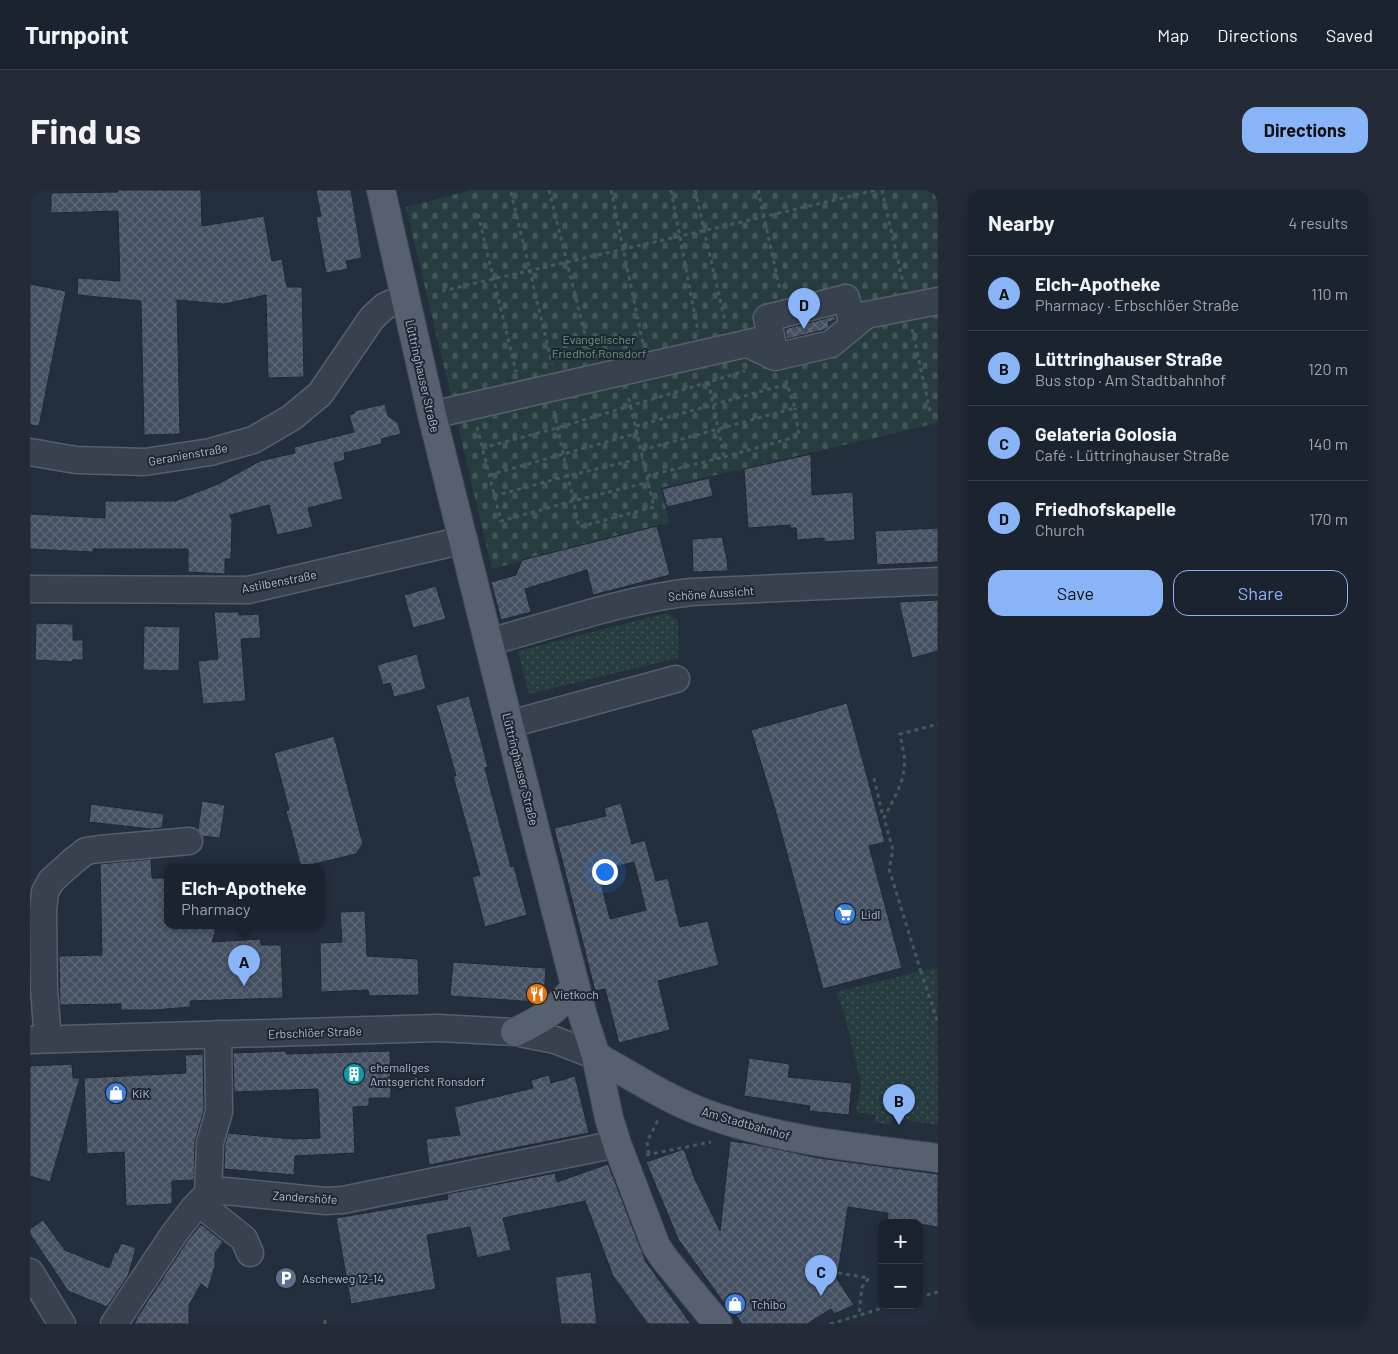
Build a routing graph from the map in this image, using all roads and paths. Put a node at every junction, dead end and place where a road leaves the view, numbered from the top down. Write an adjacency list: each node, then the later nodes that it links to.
1 (549, 190): 14 (path)
2 (611, 190): 13 (path)
3 (671, 190): 12 (path)
4 (695, 190): 11 (path)
5 (758, 190): 10 (path)
6 (876, 190): 10 (path)
7 (388, 192): 18 (main road, Lüttringhauser Straße)
8 (511, 192): 15 (path)
9 (478, 214): 16 (path)
10 (764, 217): 11 (path); 20 (path)
11 (704, 230): 12 (path); 22 (path)
12 (680, 235): 13 (path); 23 (path)
13 (622, 249): 14 (path); 24 (path)
14 (567, 263): 15 (path); 25 (path)
15 (529, 270): 16 (path); 28 (path)
16 (494, 278): 17 (path); 29 (path)
17 (442, 290)
18 (405, 297): 33 (main road, Lüttringhauser Straße); 41 (street, Geranienstraße)
19 (938, 300): 21 (street)
20 (785, 313): 21 (street); 22 (street)
21 (853, 326): 22 (street)
22 (756, 347): 23 (street); 26 (path); 27 (path)
23 (702, 355): 24 (street); 26 (path)
24 (635, 369): 25 (street); 31 (path)
25 (596, 378): 28 (street)
26 (708, 382): 30 (path); 31 (path)
27 (788, 384): 30 (path); 32 (path)
28 (554, 388): 29 (street); 36 (path)
29 (519, 395): 33 (street)
30 (713, 405): 35 (path); 37 (path)
31 (631, 406): 35 (path); 36 (path)
32 (795, 408): 37 (path); 43 (path)
33 (432, 415): 51 (main road, Lüttringhauser Straße)
34 (475, 422): 39 (path)
35 (636, 426): 38 (path)
36 (557, 428): 39 (path); 42 (path)
37 (718, 430): 40 (path); 43 (path)
38 (638, 433): 40 (path); 42 (path)
39 (482, 448): 45 (path)
40 (642, 450): 44 (path)
41 (30, 452)
42 (562, 453): 45 (path); 46 (path)
43 (724, 457): 47 (path)
44 (643, 458): 46 (path); 47 (path)
45 (489, 475): 49 (path)
46 (567, 476): 49 (path); 50 (path)
47 (647, 476): 48 (path)
48 (649, 482): 50 (path); 50 (path)
49 (494, 496): 50 (path)
50 (573, 501)
51 (464, 540): 53 (street, Astilbenstraße); 54 (main road, Lüttringhauser Straße)
52 (938, 581): 54 (street, Schöne Aussicht)
53 (30, 589)
54 (489, 642): 56 (main road, Lüttringhauser Straße)
55 (676, 678): 56 (street)
56 (510, 724): 61 (main road, Lüttringhauser Straße)
57 (938, 724): 59 (path)
58 (874, 778): 59 (path)
59 (884, 818): 62 (path)
60 (189, 841): 65 (street)
61 (575, 987): 63 (main road); 66 (main road, Lüttringhauser Straße)
62 (938, 1023)
63 (515, 1032): 64 (street, Erbschlöer Straße); 66 (street, Erbschlöer Straße)
64 (218, 1034): 65 (street, Erbschlöer Straße); 71 (street)
65 (39, 1039)
66 (596, 1056): 67 (main road, Am Stadtbahnhof); 69 (main road, Lüttringhauser Straße)
67 (670, 1098): 68 (main road, Am Stadtbahnhof); 69 (path)
68 (718, 1118): 69 (path); 70 (main road, Am Stadtbahnhof)
69 (630, 1153): 71 (street, Zandershöfe); 82 (main road, Lüttringhauser Straße)
70 (938, 1158)
71 (200, 1202): 80 (street)
72 (30, 1272): 79 (street)
73 (838, 1273): 77 (path)
74 (938, 1292): 75 (path)
75 (923, 1296)
76 (879, 1309): 77 (path)
77 (859, 1315): 83 (path)
78 (325, 1316): 81 (path)
79 (62, 1324)
80 (114, 1324)
81 (325, 1324)
82 (718, 1324)
83 (830, 1324)

